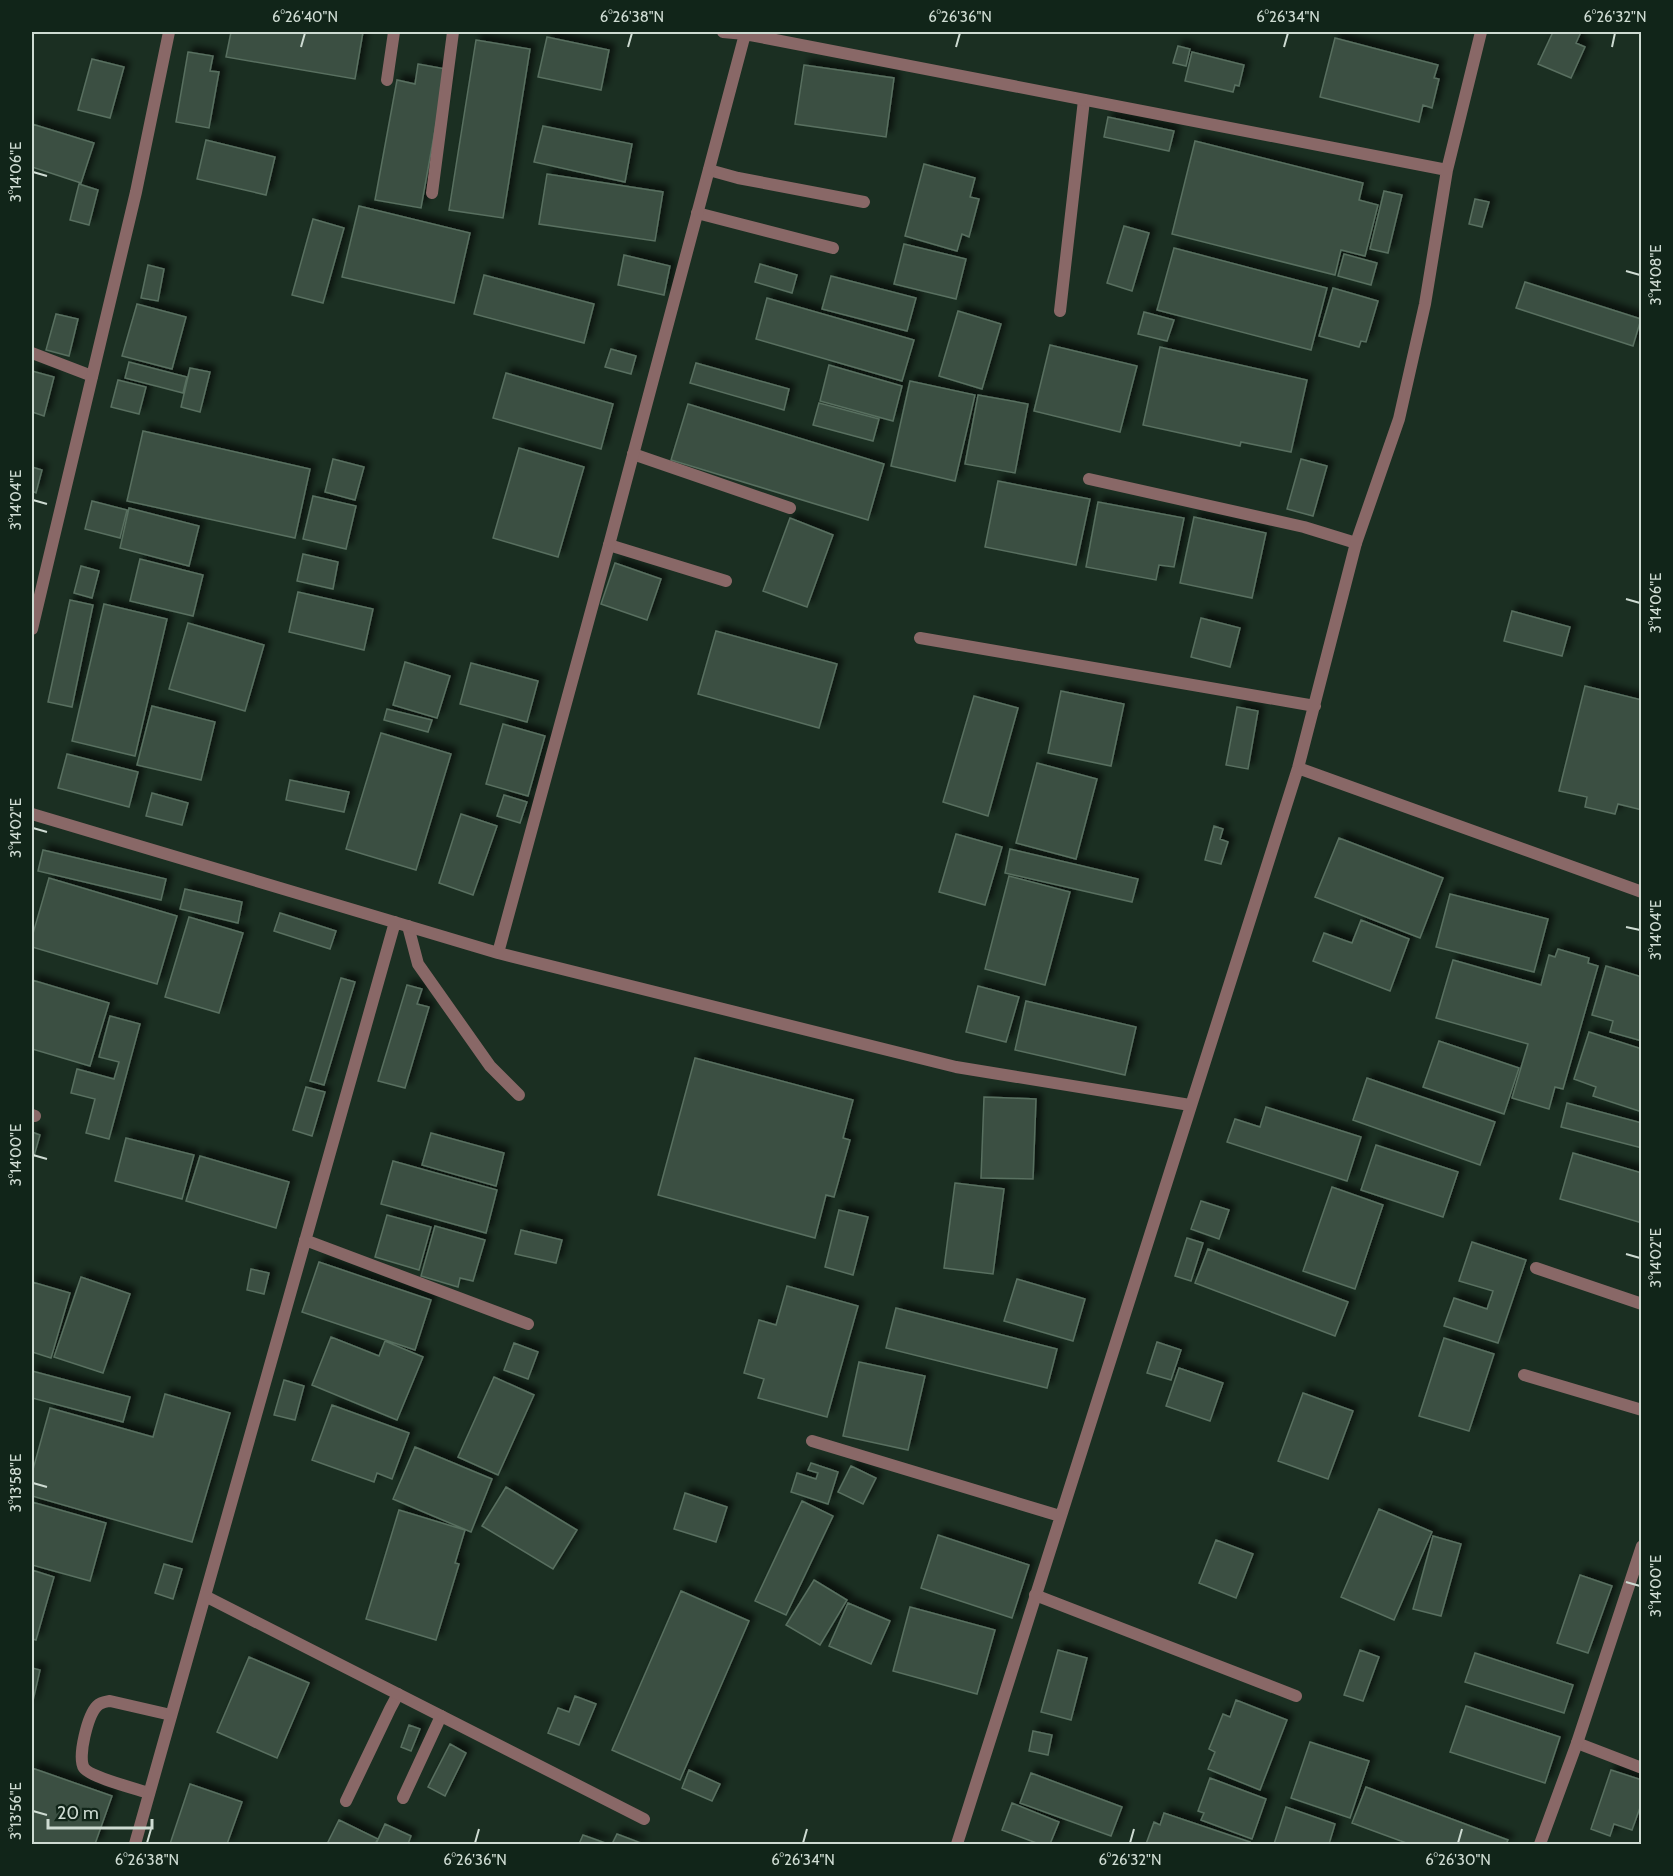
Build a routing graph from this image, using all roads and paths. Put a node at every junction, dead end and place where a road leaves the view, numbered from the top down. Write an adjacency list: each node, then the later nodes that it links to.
1 (169, 32): 17 (street)
2 (394, 32): 7 (street)
3 (453, 32): 11 (street)
4 (723, 32): 6 (street)
5 (1481, 32): 10 (street)
6 (745, 34): 8 (street); 9 (street)
7 (387, 80)
8 (1084, 100): 10 (street); 15 (street)
9 (709, 170): 12 (street); 13 (street)
10 (1447, 170): 21 (street)
11 (432, 193)
12 (864, 202)
13 (697, 213): 14 (street); 18 (street)
14 (833, 248)
15 (1060, 311)
16 (32, 352): 17 (street)
17 (92, 376): 24 (street)
18 (633, 454): 20 (street); 22 (street)
19 (1089, 479): 21 (street)
20 (790, 508)
21 (1356, 543): 26 (street)
22 (609, 545): 23 (street); 32 (street)
23 (726, 581)
24 (32, 628)
25 (920, 638): 26 (street)
26 (1315, 706): 27 (street)
27 (1298, 768): 29 (street); 34 (street)
28 (32, 814): 30 (street)
29 (1641, 892)
30 (395, 922): 31 (street); 35 (street)
31 (408, 926): 32 (street); 33 (street)
32 (498, 953): 34 (street)
33 (519, 1095)
34 (1190, 1105): 42 (street)
35 (305, 1240): 38 (street); 45 (street)
36 (1536, 1268): 37 (street)
37 (1641, 1304)
38 (528, 1324)
39 (1524, 1375): 40 (street)
40 (1641, 1410)
41 (812, 1441): 42 (street)
42 (1060, 1516): 44 (street)
43 (1641, 1546): 50 (street)
44 (1035, 1595): 47 (street); 57 (street)
45 (205, 1596): 46 (street); 48 (street)
46 (398, 1694): 49 (street); 54 (street)
47 (1296, 1696)
48 (171, 1715): 52 (street); 52 (street)
49 (441, 1716): 53 (street); 55 (street)
50 (1577, 1743): 51 (street); 58 (street)
51 (1641, 1768)
52 (149, 1793): 56 (street)
53 (404, 1798)
54 (346, 1801)
55 (644, 1819)
56 (135, 1845)
57 (957, 1845)
58 (1540, 1845)

